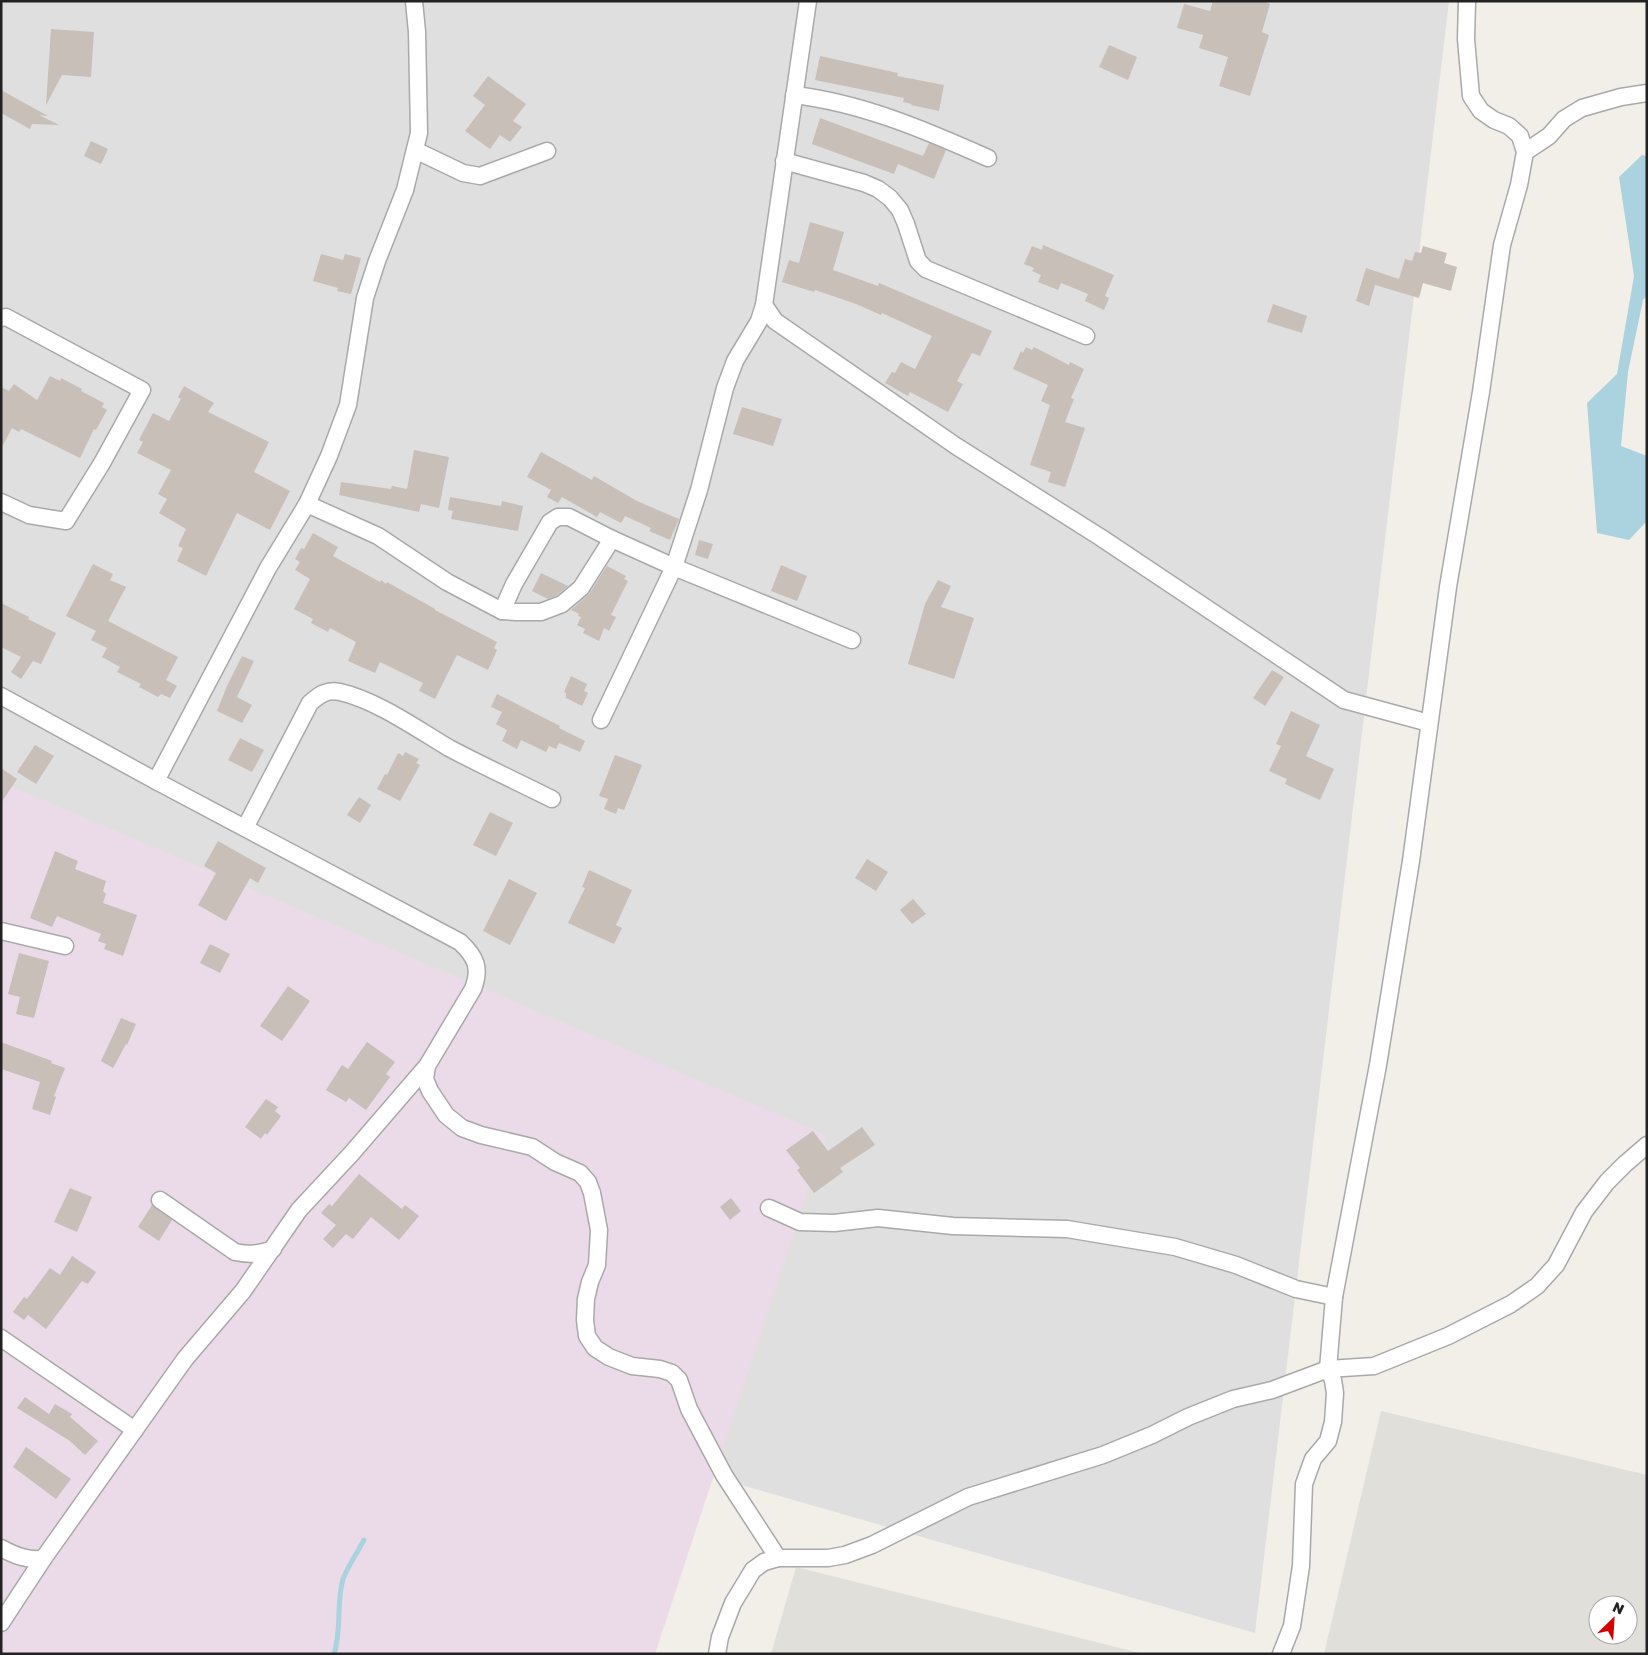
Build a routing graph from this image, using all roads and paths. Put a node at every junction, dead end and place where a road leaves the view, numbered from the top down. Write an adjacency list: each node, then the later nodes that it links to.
1 (414, 1): 6 (street)
2 (808, 1): 5 (street)
3 (1467, 1): 8 (street)
4 (1647, 93): 8 (street)
5 (794, 95): 9 (street); 10 (street)
6 (415, 150): 7 (street); 15 (street)
7 (547, 150)
8 (1525, 152): 22 (street)
9 (988, 158)
10 (784, 161): 11 (street); 13 (street)
11 (764, 305): 17 (street); 22 (street)
12 (1, 318): 14 (street)
13 (1086, 336)
14 (1, 502)
15 (307, 504): 18 (street); 23 (street)
16 (612, 539): 17 (street); 18 (street); 18 (street)
17 (674, 566): 19 (street); 21 (street)
18 (502, 610)
19 (852, 640)
20 (4, 701): 23 (street)
21 (601, 720)
22 (1429, 723): 33 (street)
23 (156, 780): 25 (street)
24 (552, 799): 25 (street)
25 (245, 828): 28 (street)
26 (1, 931): 27 (street)
27 (65, 946)
28 (427, 1066): 32 (street); 38 (street)
29 (1647, 1146): 35 (street)
30 (160, 1200): 32 (street)
31 (769, 1208): 33 (street)
32 (272, 1249): 36 (street)
33 (1334, 1297): 35 (street)
34 (1, 1338): 36 (street)
35 (1328, 1369): 38 (street); 42 (street)
36 (135, 1430): 39 (street)
37 (1, 1548): 39 (street)
38 (778, 1558): 41 (street)
39 (43, 1559): 40 (street)
40 (1, 1622)
41 (717, 1654)
42 (1281, 1654)

